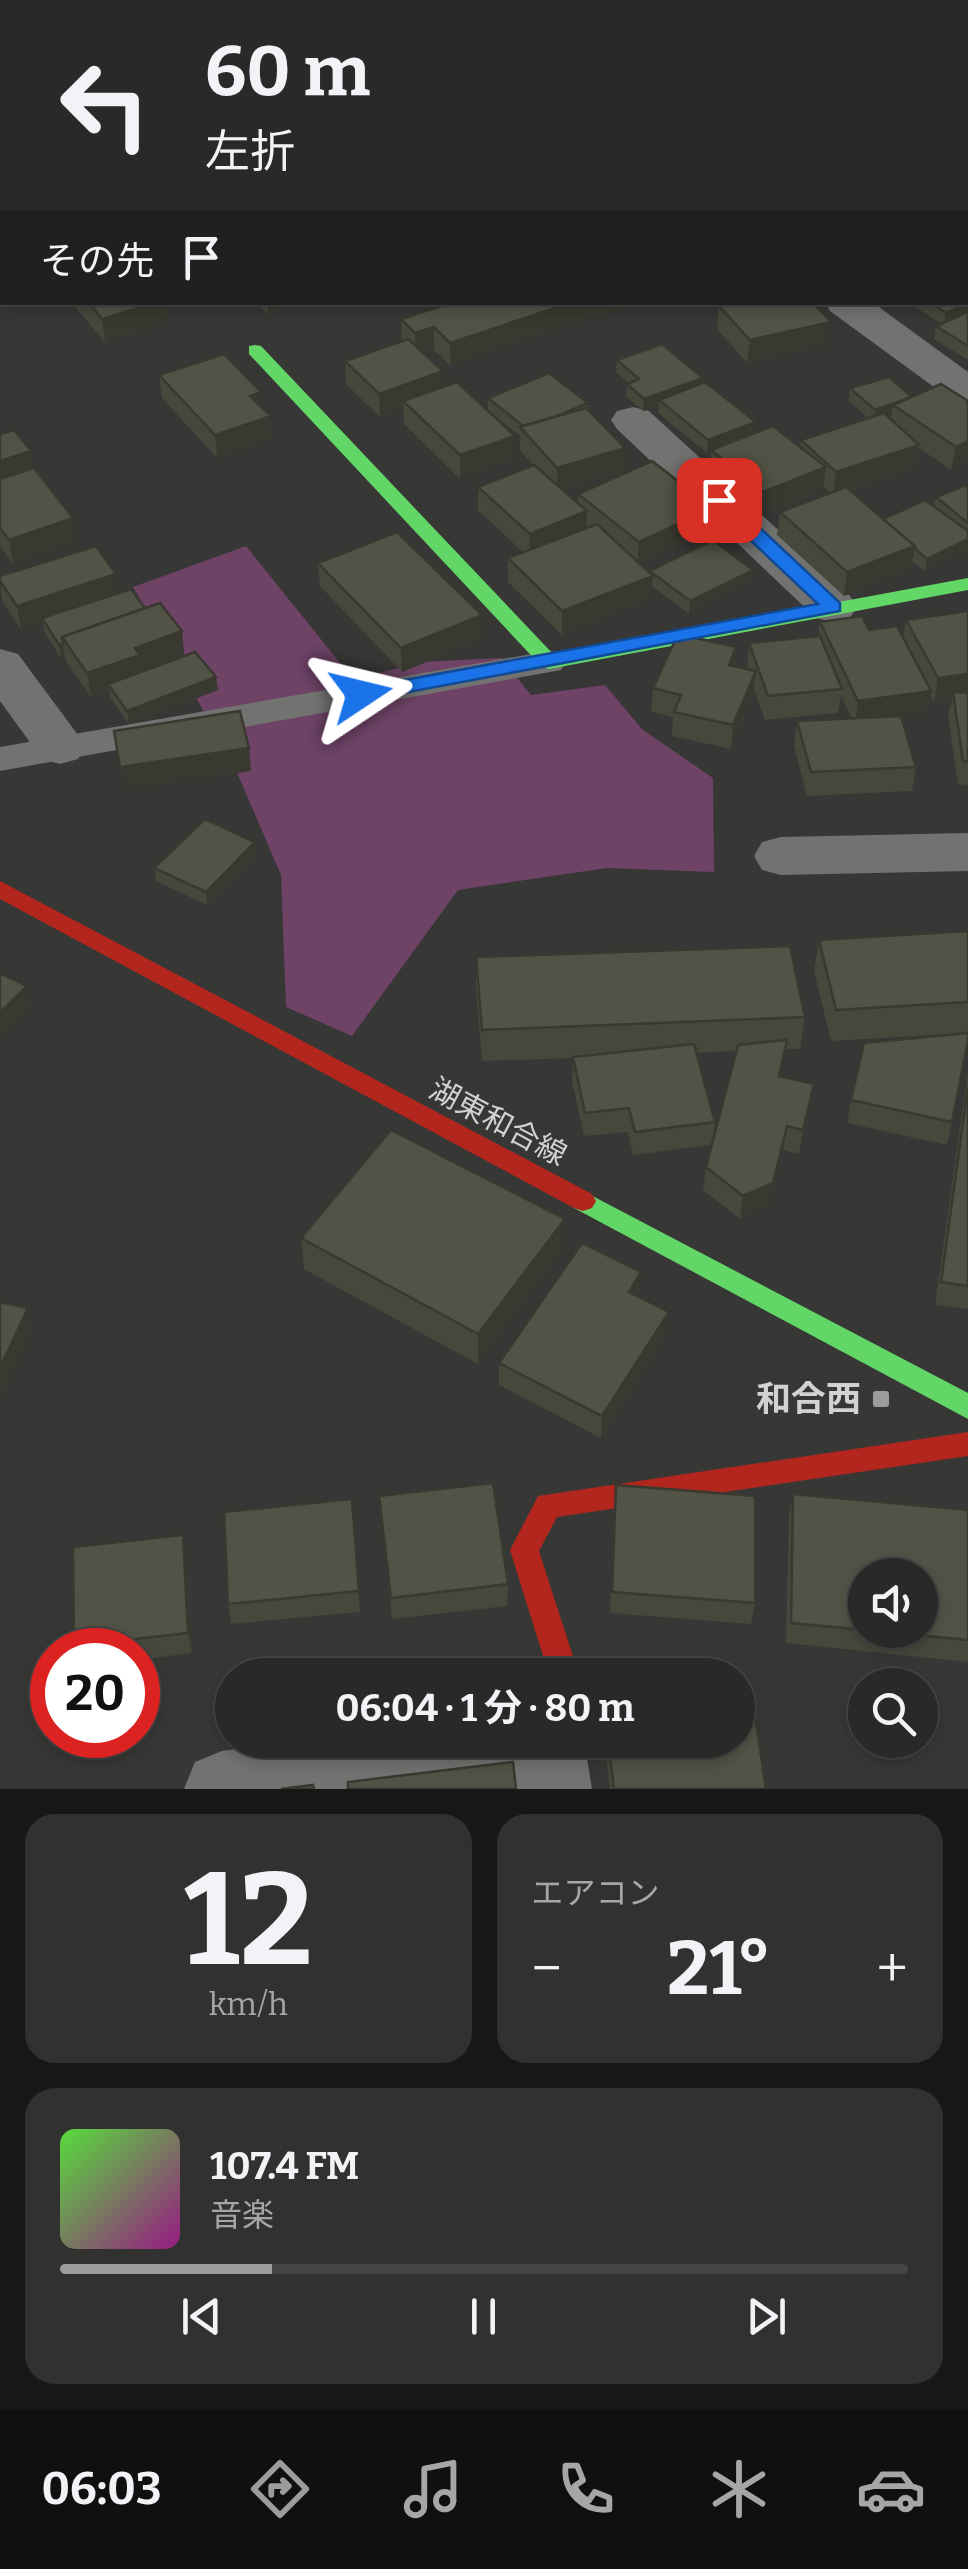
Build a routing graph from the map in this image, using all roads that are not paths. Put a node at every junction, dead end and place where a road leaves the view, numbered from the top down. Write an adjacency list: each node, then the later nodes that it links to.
1 (850, 305): 3 (street)
2 (255, 350): 7 (street)
3 (968, 392)
4 (633, 420): 6 (street)
5 (968, 584): 6 (street)
6 (833, 607): 7 (street)
7 (549, 662): 9 (lane)
8 (0, 665): 9 (street)
9 (60, 746): 10 (lane)
10 (0, 759)
11 (968, 852): 12 (street)
12 (781, 856)
13 (0, 889): 14 (street, 湖東和合線)
14 (968, 1407)
15 (968, 1444): 16 (street)
16 (559, 1658)
17 (548, 1758): 18 (street)
18 (222, 1789)

